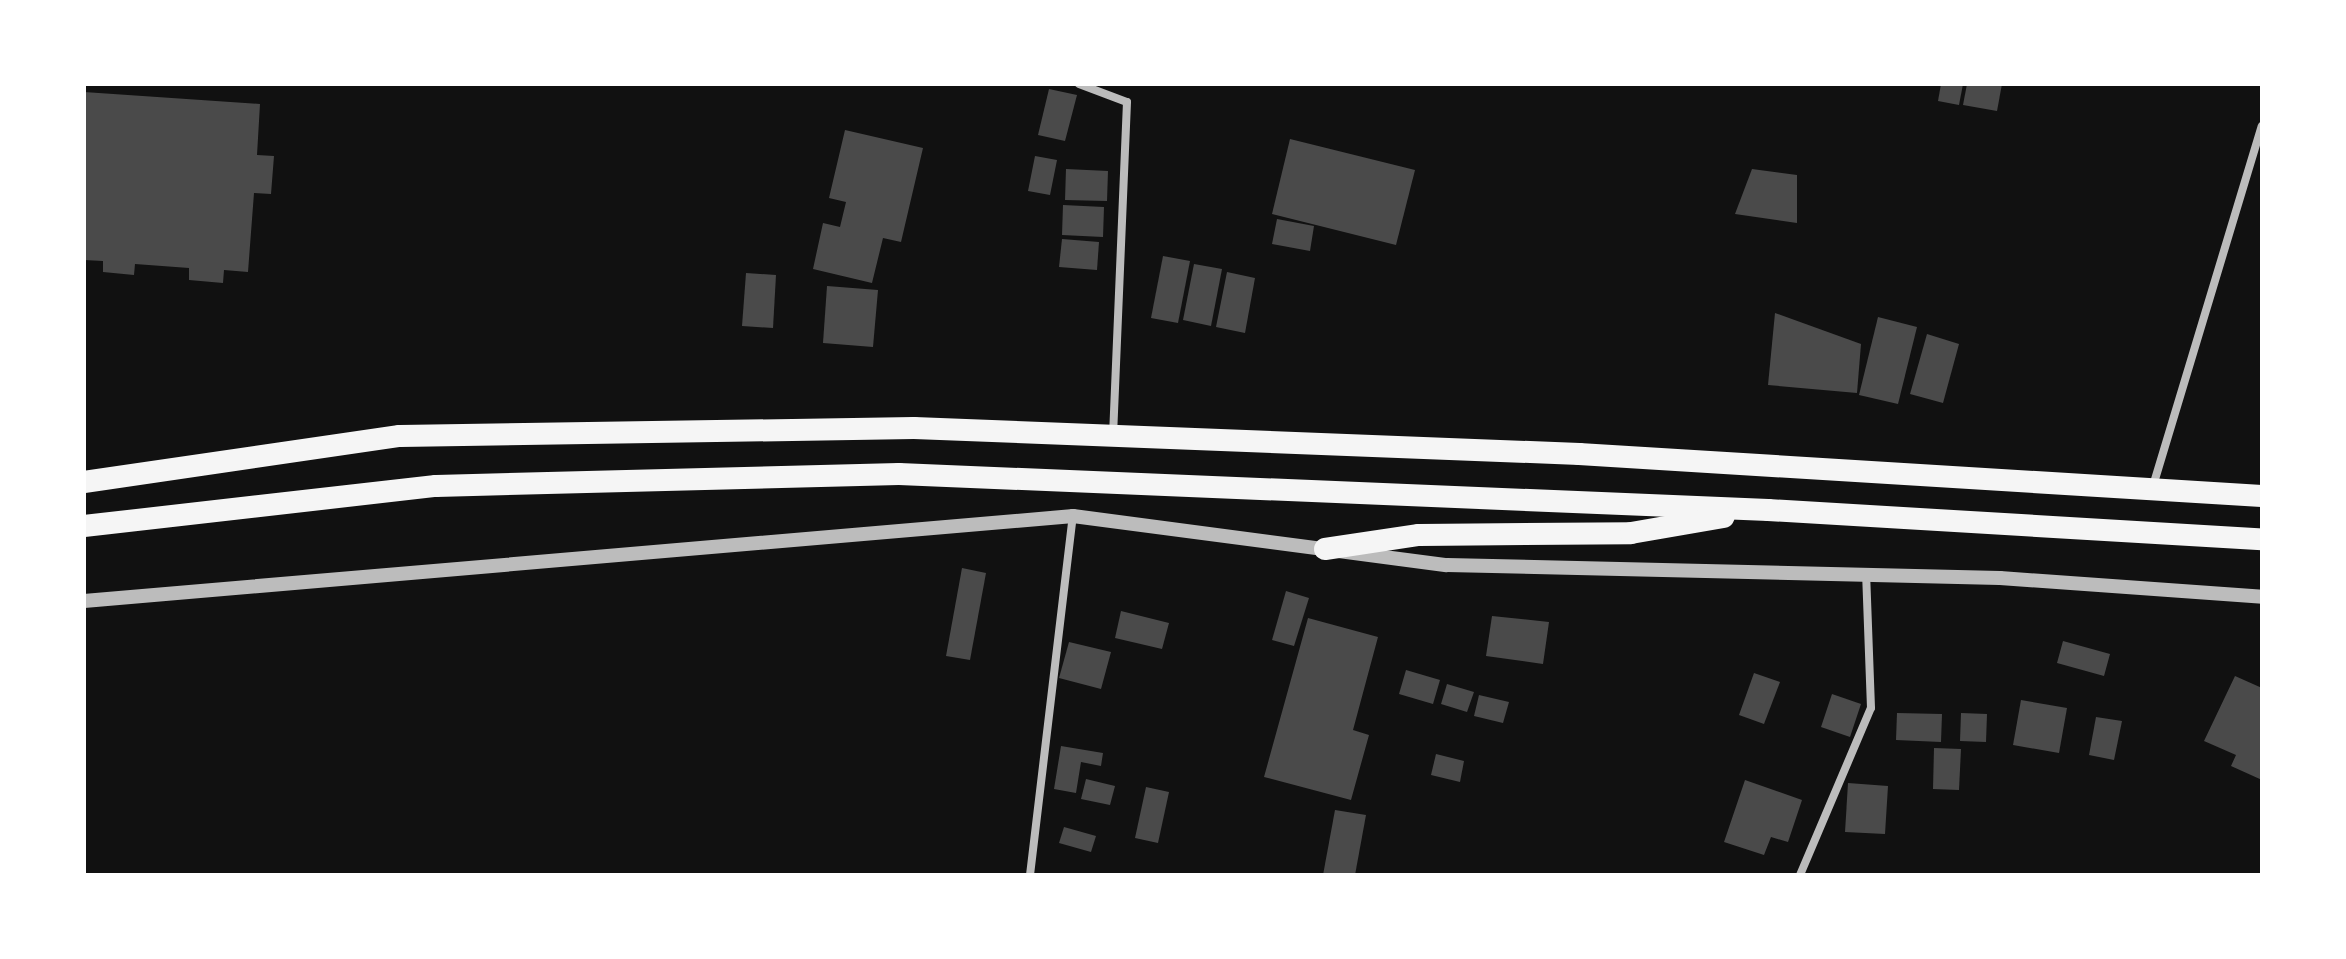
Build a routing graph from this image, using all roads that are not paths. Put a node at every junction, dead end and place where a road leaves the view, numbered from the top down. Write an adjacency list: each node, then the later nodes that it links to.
1 (1079, 84): 3 (street)
2 (2262, 126): 5 (street)
3 (1113, 436): 4 (highway); 5 (highway)
4 (84, 482)
5 (2152, 490): 6 (highway)
6 (2262, 496)
7 (1768, 510): 9 (highway); 10 (highway); 11 (highway)
8 (1073, 516): 11 (street); 14 (street); 15 (street)
9 (84, 526)
10 (2262, 539)
11 (1325, 549): 12 (street)
12 (1865, 574): 13 (street); 16 (street)
13 (2262, 597)
14 (84, 601)
15 (1030, 875)
16 (1800, 875)

